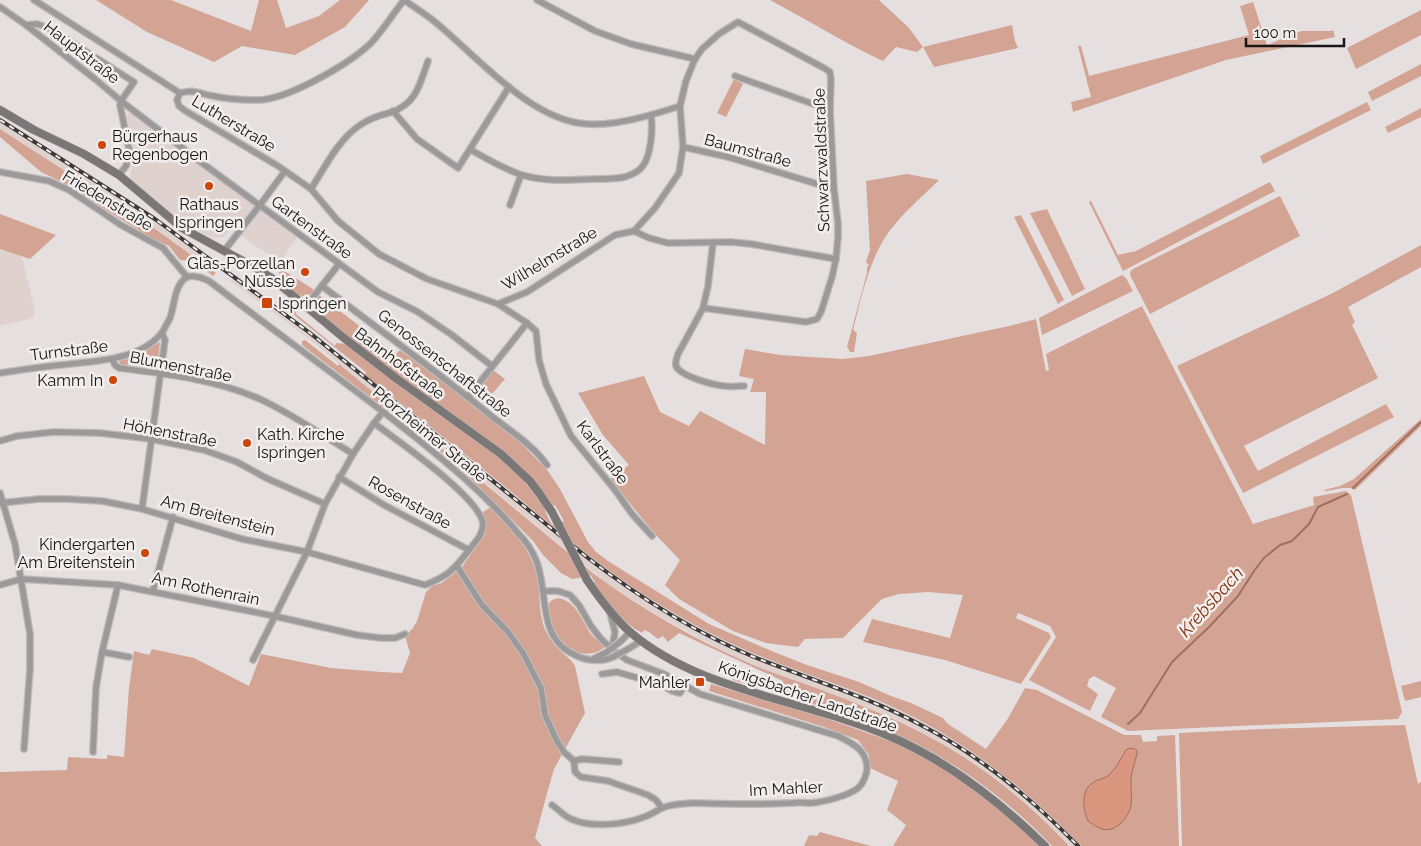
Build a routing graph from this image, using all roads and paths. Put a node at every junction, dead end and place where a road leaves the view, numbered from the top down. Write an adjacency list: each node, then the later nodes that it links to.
1 (34, 0): 10 (street)
2 (404, 0): 9 (street); 10 (street)
3 (537, 0): 6 (street)
4 (0, 6): 5 (street, Hauptstraße)
5 (26, 25): 11 (street, Hauptstraße); 11 (street)
6 (695, 59): 12 (street); 14 (street, Schwarzwaldstraße)
7 (428, 60): 15 (street)
8 (735, 76): 14 (street)
9 (509, 87): 16 (street); 18 (street)
10 (180, 93): 19 (street, Lutherstraße)
11 (121, 101): 21 (street); 26 (street, Gartenstraße)
12 (680, 106): 16 (street); 17 (street)
13 (0, 110): 21 (main road, Bahnhofstraße)
14 (830, 110): 23 (street, Schwarzwaldstraße)
15 (393, 111): 18 (street); 24 (street)
16 (651, 116): 22 (street)
17 (683, 147): 23 (street, Baumstraße); 27 (street)
18 (471, 150): 22 (street)
19 (285, 171): 24 (street, Wilhelmstraße); 26 (street)
20 (0, 172): 32 (street, Friedenstraße)
21 (120, 175): 29 (main road, Bahnhofstraße)
22 (521, 175): 25 (street)
23 (834, 189): 30 (street, Schwarzwaldstraße)
24 (311, 190): 34 (street, Wilhelmstraße)
25 (510, 205)
26 (260, 206): 29 (street); 31 (street, Gartenstraße)
27 (634, 231): 28 (street); 34 (street, Wilhelmstraße)
28 (713, 243): 30 (street); 36 (street)
29 (224, 251): 35 (main road, Bahnhofstraße)
30 (836, 259): 36 (street, Schwarzwaldstraße)
31 (339, 264): 33 (street); 40 (street, Gartenstraße)
32 (188, 277): 38 (street, Turnstraße); 45 (street, Pforzheimer Straße)
33 (322, 286): 35 (street); 44 (street, Genossenschaftstraße)
34 (498, 304): 37 (street)
35 (306, 306): 66 (main road, Bahnhofstraße, bridge)
36 (703, 308): 43 (street)
37 (527, 322): 40 (street); 57 (street, Karlstraße)
38 (162, 332): 39 (street, Turnstraße); 42 (street)
39 (112, 359): 41 (street, Turnstraße); 42 (street, Blumenstraße)
40 (492, 366): 44 (street)
41 (0, 373)
42 (160, 373): 47 (street); 49 (street, Blumenstraße)
43 (744, 386)
44 (468, 397): 50 (street, Genossenschaftstraße)
45 (383, 412): 46 (street); 65 (street, Pforzheimer Straße)
46 (374, 423): 49 (street); 58 (street)
47 (151, 439): 48 (street, Höhenstraße); 54 (street, Höhenstraße); 55 (street)
48 (0, 441)
49 (353, 454): 51 (street)
50 (547, 465)
51 (339, 477): 54 (street); 58 (street, Rosenstraße)
52 (0, 494): 53 (street)
53 (1, 503): 55 (street, Am Breitenstein); 61 (street)
54 (325, 504): 59 (street)
55 (142, 509): 56 (street, Am Breitenstein)
56 (173, 518): 59 (street, Am Breitenstein); 64 (street)
57 (652, 536)
58 (469, 550): 60 (street)
59 (307, 552): 60 (street, Am Breitenstein); 67 (street)
60 (457, 566): 80 (street)
61 (21, 579): 62 (street, Am Rothenrain); 63 (street, Am Rothenrain); 78 (street)
62 (0, 585)
63 (118, 585): 64 (street, Am Rothenrain); 72 (street)
64 (153, 591): 67 (street, Am Rothenrain)
65 (543, 591): 75 (street, Pforzheimer Straße); 77 (street, Im Mahler)
66 (610, 611): 68 (main road, Bahnhofstraße); 71 (street, bridge)
67 (274, 616): 69 (street, Am Rothenrain); 74 (street)
68 (630, 632): 70 (main road, Königsbacher Landstraße); 71 (street, bridge)
69 (405, 634)
70 (641, 641): 75 (street, Pforzheimer Straße, bridge); 84 (main road, Königsbacher Landstraße)
71 (612, 648): 75 (street, bridge)
72 (102, 652): 73 (street); 79 (street)
73 (129, 657)
74 (253, 660)
75 (593, 660)
76 (602, 674): 77 (street, Im Mahler)
77 (684, 686): 83 (street, Im Mahler)
78 (24, 749)
79 (93, 752)
80 (574, 760): 81 (street); 83 (street)
81 (619, 762)
82 (552, 805): 83 (street, Im Mahler)
83 (662, 808)
84 (1045, 846)

